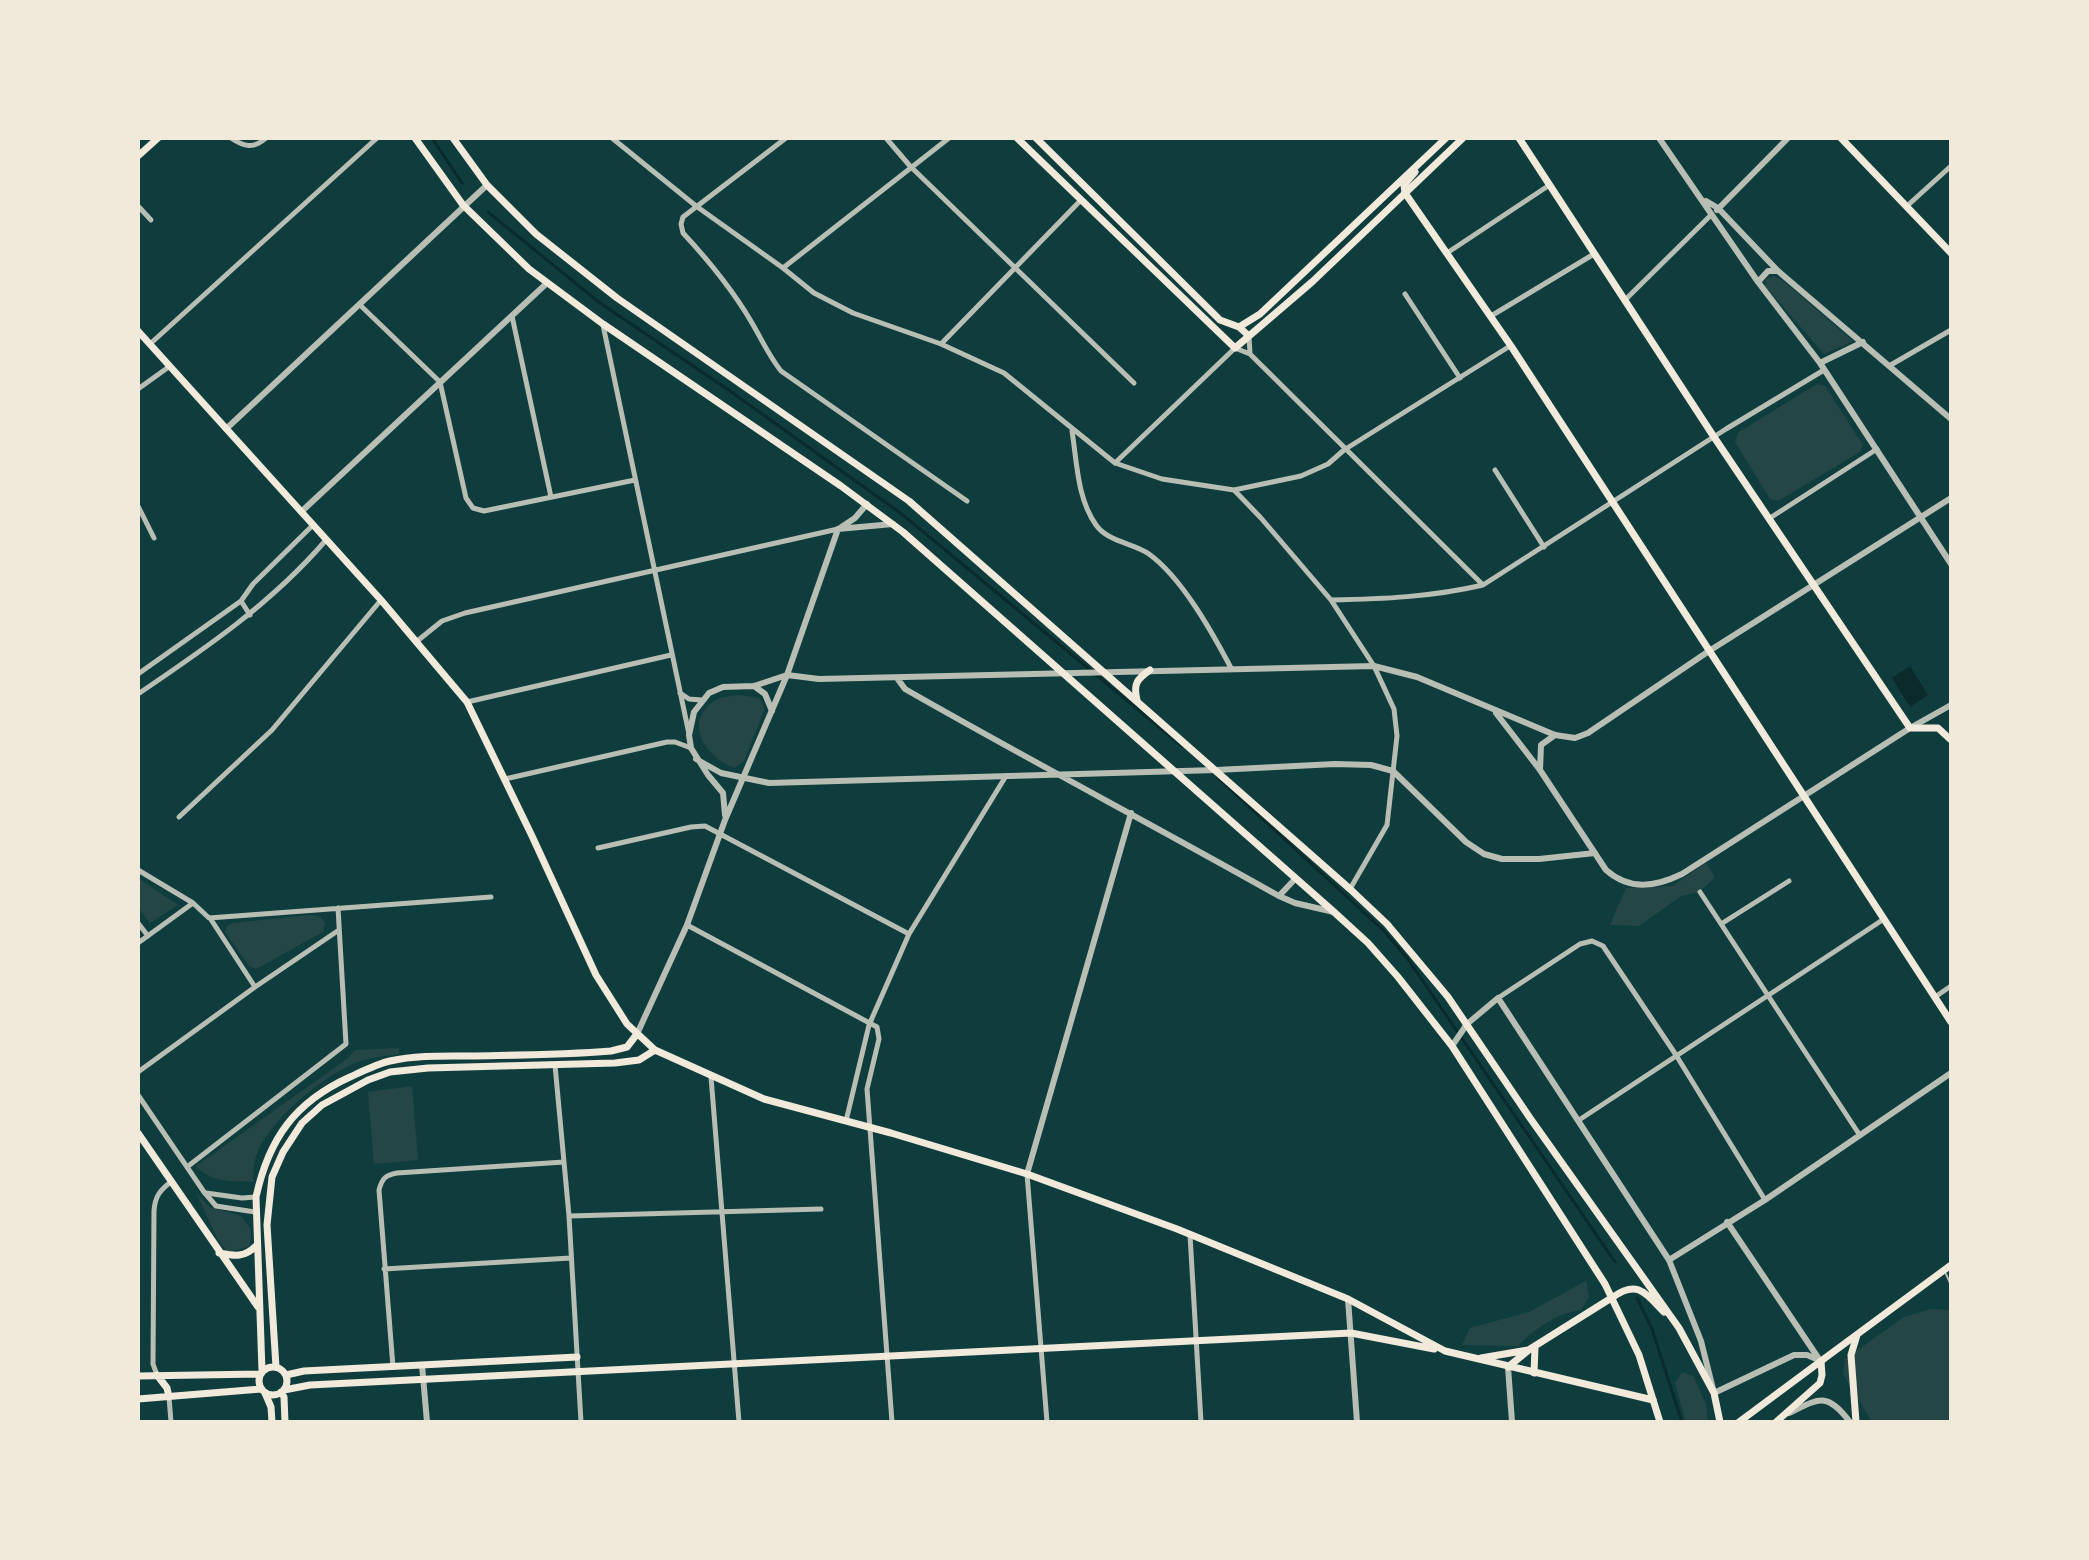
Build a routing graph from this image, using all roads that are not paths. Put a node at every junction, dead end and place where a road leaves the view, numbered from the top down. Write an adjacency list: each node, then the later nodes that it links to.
1 (158, 138): 19 (main road)
2 (231, 138): 3 (street)
3 (266, 138)
4 (377, 138): 56 (street)
5 (415, 138): 28 (main road)
6 (453, 138): 24 (main road)
7 (612, 138): 30 (street)
8 (786, 138): 30 (street)
9 (886, 138): 21 (street)
10 (949, 138): 21 (street)
11 (1017, 138): 26 (main road)
12 (1036, 138): 51 (main road)
13 (1446, 138): 20 (main road)
14 (1463, 138): 25 (main road)
15 (1519, 138): 23 (main road)
16 (1659, 138): 27 (street)
17 (1788, 138): 32 (street)
18 (1841, 138): 31 (main road)
19 (138, 156)
20 (1422, 159): 25 (main road); 41 (main road)
21 (910, 166): 38 (street); 39 (street)
22 (1951, 166): 31 (street)
23 (1548, 186): 35 (street); 37 (main road)
24 (484, 188): 28 (street); 107 (main road)
25 (1405, 193): 35 (main road); 42 (main road)
26 (1081, 200): 39 (street); 59 (main road)
27 (1704, 200): 32 (street); 33 (street)
28 (467, 204): 44 (main road); 47 (street)
29 (138, 206): 34 (street)
30 (696, 206): 38 (street); 80 (street)
31 (1907, 206): 36 (main road)
32 (1718, 208): 33 (street); 40 (street)
33 (1711, 215): 43 (street); 46 (street)
34 (151, 220)
35 (1447, 253): 49 (main road)
36 (1951, 253)
37 (1594, 254): 46 (main road); 49 (street)
38 (783, 268): 57 (street)
39 (1016, 268): 57 (street); 66 (street)
40 (1778, 271): 43 (street); 55 (street)
41 (1300, 275): 42 (main road); 51 (main road)
42 (1312, 282): 54 (main road)
43 (1758, 282): 63 (street)
44 (547, 283): 48 (street); 50 (main road)
45 (1405, 294): 64 (street)
46 (1625, 300): 71 (main road)
47 (360, 305): 65 (street); 69 (street)
48 (512, 316): 65 (street); 78 (street)
49 (1491, 316): 58 (main road)
50 (603, 324): 76 (street); 82 (main road)
51 (1239, 327): 54 (main road)
52 (1951, 330): 62 (street)
53 (138, 331): 56 (main road)
54 (1249, 336): 59 (main road); 60 (street)
55 (1863, 342): 62 (street); 63 (street)
56 (150, 344): 61 (main road)
57 (941, 344): 70 (street)
58 (1511, 346): 64 (street); 81 (main road)
59 (1235, 348): 60 (street); 74 (street)
60 (1250, 354): 73 (street)
61 (170, 365): 67 (street); 69 (main road)
62 (1889, 366): 68 (street)
63 (1822, 367): 71 (street); 72 (street)
64 (1460, 378): 73 (street)
65 (440, 382): 78 (street); 84 (street)
66 (1134, 383)
67 (138, 389)
68 (1951, 419)
69 (226, 429): 84 (main road)
70 (1072, 430): 74 (street); 105 (street)
71 (1714, 437): 81 (street); 85 (main road)
72 (1877, 449): 85 (street); 86 (street)
73 (1344, 450): 77 (street); 96 (street)
74 (1115, 463): 77 (street)
75 (1495, 470): 92 (street)
76 (635, 480): 78 (street); 94 (street)
77 (1234, 490): 98 (street)
78 (551, 497)
79 (1951, 498): 86 (street)
80 (967, 501)
81 (1612, 502): 92 (street); 102 (main road)
82 (867, 504): 87 (main road); 89 (street)
83 (139, 508): 90 (street)
84 (301, 512): 88 (main road)
85 (1770, 518): 95 (main road)
86 (1921, 518): 93 (street); 95 (street)
87 (893, 524): 89 (street); 109 (main road)
88 (313, 525): 91 (main road); 99 (street)
89 (838, 529): 94 (street); 110 (street)
90 (154, 538)
91 (326, 540): 97 (main road); 100 (street)
92 (1544, 547): 96 (street)
93 (1951, 564)
94 (653, 571): 101 (street); 103 (street)
95 (1814, 584): 102 (street); 121 (main road)
96 (1483, 585): 98 (street)
97 (381, 600): 101 (main road); 137 (street)
98 (1331, 600): 104 (street)
99 (241, 601): 100 (street); 108 (street)
100 (250, 615): 114 (street)
101 (415, 643): 116 (main road)
102 (1709, 651): 123 (street); 135 (main road)
103 (671, 655): 113 (street); 116 (street)
104 (1374, 666): 105 (street); 120 (street); 129 (street)
105 (1231, 668): 106 (street)
106 (1150, 670): 107 (street); 117 (main road)
107 (1104, 672): 109 (street); 117 (main road)
108 (138, 674)
109 (1066, 674): 111 (street); 130 (main road)
110 (787, 675): 111 (street); 112 (street); 119 (street)
111 (897, 678): 131 (street)
112 (754, 686): 115 (street); 119 (street)
113 (679, 692): 115 (street); 122 (street)
114 (138, 694)
115 (701, 700): 122 (street)
116 (467, 702): 134 (main road)
117 (1138, 702): 127 (main road)
118 (1951, 705): 121 (street)
119 (772, 711): 132 (street)
120 (1496, 712): 123 (street); 128 (street)
121 (1910, 728): 124 (main road); 135 (street)
122 (689, 735): 125 (street)
123 (1555, 735): 128 (street)
124 (1951, 740)
125 (691, 748): 126 (street); 134 (street)
126 (696, 759): 132 (street); 138 (street)
127 (1216, 770): 129 (street); 130 (street); 145 (main road)
128 (1540, 770): 141 (street)
129 (1393, 771): 141 (street); 145 (street)
130 (1174, 772): 131 (street); 143 (main road)
131 (1054, 774): 133 (street); 136 (street)
132 (744, 776): 133 (street); 138 (street)
133 (1006, 776): 158 (street)
134 (505, 779): 169 (main road)
135 (1803, 798): 141 (street); 153 (main road)
136 (1131, 813): 147 (street); 186 (street)
137 (179, 817)
138 (725, 820): 139 (street)
139 (720, 833): 140 (street); 156 (street); 158 (street)
140 (598, 848)
141 (1595, 853)
142 (138, 870): 149 (street)
143 (1295, 879): 147 (street); 151 (main road)
144 (1789, 881): 155 (street)
145 (1350, 889): 168 (main road)
146 (1700, 892): 155 (street)
147 (1279, 896): 151 (street)
148 (491, 897): 150 (street)
149 (193, 903): 152 (street); 159 (street)
150 (338, 908): 152 (street); 157 (street)
151 (1334, 912): 170 (main road)
152 (209, 918): 162 (street)
153 (1884, 919): 163 (street); 164 (main road)
154 (138, 923): 159 (street)
155 (1721, 924): 163 (street)
156 (687, 925): 167 (street); 169 (street)
157 (339, 930): 162 (street); 185 (street)
158 (909, 934): 167 (street)
159 (148, 936): 160 (street)
160 (138, 943)
161 (1951, 986): 164 (street)
162 (255, 987): 175 (street)
163 (1768, 995): 173 (street); 183 (street)
164 (1935, 997): 166 (main road)
165 (1498, 998): 168 (street); 173 (street); 179 (street)
166 (1951, 1022)
167 (869, 1025): 180 (street); 181 (street)
168 (1466, 1025): 170 (street); 207 (main road)
169 (637, 1034): 171 (main road); 172 (main road)
170 (1452, 1046): 204 (main road)
171 (655, 1050): 174 (main road); 177 (main road)
172 (563, 1054): 174 (main road); 189 (main road)
173 (1676, 1055): 179 (street); 190 (street)
174 (555, 1065): 184 (street); 221 (main road)
175 (138, 1072)
176 (1951, 1073): 183 (street)
177 (711, 1077): 180 (main road); 193 (street)
178 (138, 1095): 185 (street)
179 (1579, 1120): 200 (street)
180 (846, 1121): 181 (main road)
181 (871, 1128): 186 (main road); 216 (street)
182 (138, 1133): 187 (main road)
183 (1859, 1134): 190 (street)
184 (564, 1162): 194 (street); 202 (street)
185 (187, 1167): 188 (street)
186 (1027, 1174): 196 (main road); 211 (street)
187 (172, 1181): 198 (main road); 228 (street)
188 (204, 1192): 189 (street); 192 (street)
189 (256, 1197): 192 (main road)
190 (1765, 1200): 195 (street)
191 (821, 1209): 193 (street)
192 (255, 1212): 197 (main road)
193 (722, 1212): 194 (street); 220 (street)
194 (569, 1216): 199 (street)
195 (1727, 1222): 200 (street); 218 (street)
196 (1190, 1234): 205 (main road); 210 (street)
197 (256, 1246): 198 (main road); 206 (main road)
198 (219, 1253): 206 (main road)
199 (571, 1258): 202 (street); 215 (street)
200 (1669, 1260): 234 (street)
201 (1948, 1267): 203 (lane); 208 (main road)
202 (384, 1269): 222 (street)
203 (1951, 1285)
204 (1613, 1297): 207 (main road); 212 (main road); 237 (main road)
205 (1348, 1299): 209 (street); 213 (main road)
206 (260, 1309): 224 (main road)
207 (1679, 1328): 234 (main road)
208 (1857, 1332): 218 (main road); 254 (main road)
209 (1351, 1333): 210 (main road); 213 (main road); 249 (street)
210 (1195, 1341): 211 (main road); 248 (street)
211 (1041, 1348): 216 (main road); 247 (street)
212 (1533, 1348): 217 (main road); 223 (main road); 227 (main road)
213 (1445, 1351): 217 (main road)
214 (562, 1357): 215 (main road); 219 (main road); 226 (main road)
215 (577, 1357): 225 (street)
216 (888, 1357): 220 (main road); 246 (street)
217 (1479, 1358): 223 (main road)
218 (1821, 1361): 234 (street); 238 (main road); 253 (main road)
219 (422, 1365): 222 (main road); 231 (street)
220 (735, 1365): 225 (main road); 245 (street)
221 (276, 1367): 224 (main road); 229 (main road)
222 (393, 1367): 229 (main road)
223 (1508, 1367): 227 (main road); 250 (street)
224 (261, 1372): 228 (main road); 232 (main road)
225 (578, 1372): 226 (main road); 244 (street)
226 (550, 1373): 231 (main road)
227 (1534, 1373): 237 (main road)
228 (157, 1375): 230 (main road); 235 (main road)
229 (286, 1375): 233 (main road)
230 (138, 1376)
231 (424, 1380): 233 (main road); 243 (street)
232 (263, 1391): 233 (main road); 235 (main road); 241 (main road)
233 (282, 1391): 242 (main road)
234 (1714, 1393): 252 (main road)
235 (169, 1397): 236 (main road); 240 (street)
236 (138, 1399)
237 (1653, 1400): 251 (main road)
238 (1789, 1413): 239 (main road); 254 (street)
239 (1778, 1421)
240 (171, 1422)
241 (272, 1422)
242 (285, 1422)
243 (427, 1422)
244 (581, 1422)
245 (739, 1422)
246 (892, 1422)
247 (1047, 1422)
248 (1201, 1422)
249 (1357, 1422)
250 (1512, 1422)
251 (1660, 1422)
252 (1720, 1422)
253 (1739, 1422)
254 (1853, 1422)

